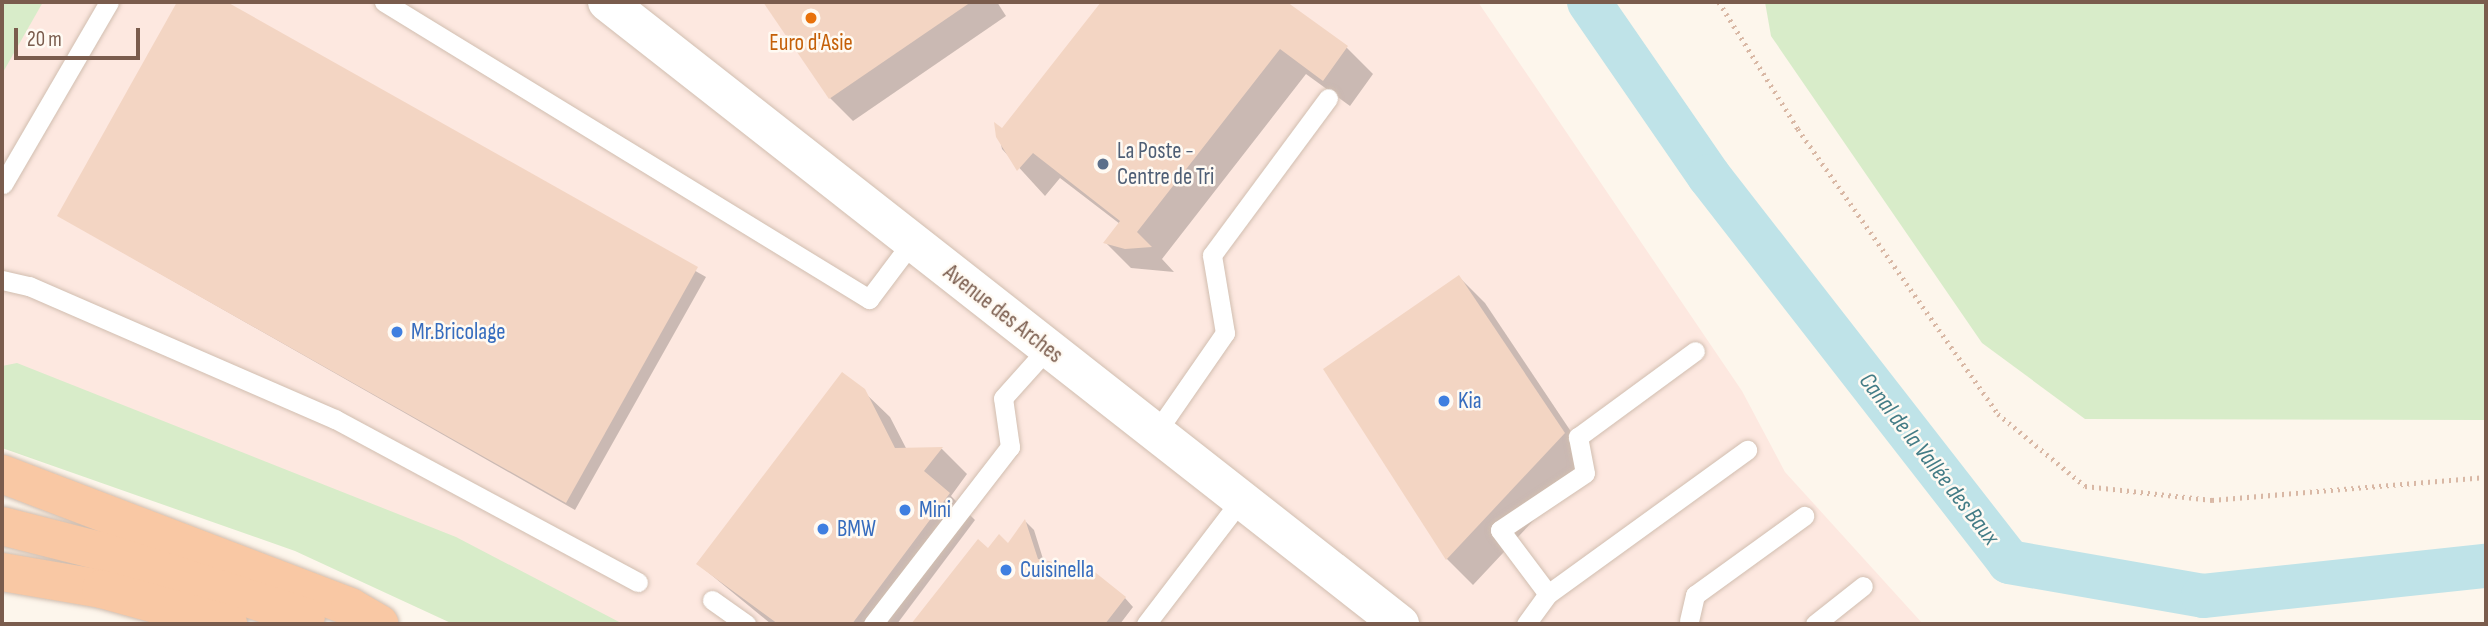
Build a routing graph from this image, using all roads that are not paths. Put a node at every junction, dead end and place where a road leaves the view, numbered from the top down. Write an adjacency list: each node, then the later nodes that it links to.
1 (109, 2): 5 (lane)
2 (384, 2): 6 (lane)
3 (607, 2): 6 (street, Avenue des Arches)
4 (1328, 99): 10 (lane)
5 (3, 184)
6 (912, 242): 8 (street, Avenue des Arches)
7 (2, 280): 17 (lane)
8 (1047, 349): 10 (street, Avenue des Arches); 27 (lane)
9 (1695, 351): 19 (lane)
10 (1154, 434): 13 (street, Avenue des Arches)
11 (1747, 450): 19 (lane)
12 (2, 474): 25 (highway)
13 (1240, 501): 21 (street, Avenue des Arches); 28 (lane)
14 (1804, 516): 22 (lane)
15 (2, 526): 24 (highway)
16 (2, 572): 23 (highway)
17 (638, 582)
18 (1863, 586): 30 (lane)
19 (1548, 594): 29 (lane)
20 (712, 600): 26 (lane)
21 (1380, 619)
22 (1686, 623)
23 (229, 624)
24 (327, 624)
25 (380, 624)
26 (746, 624)
27 (873, 624)
28 (1146, 624)
29 (1525, 624)
30 (1815, 624)

